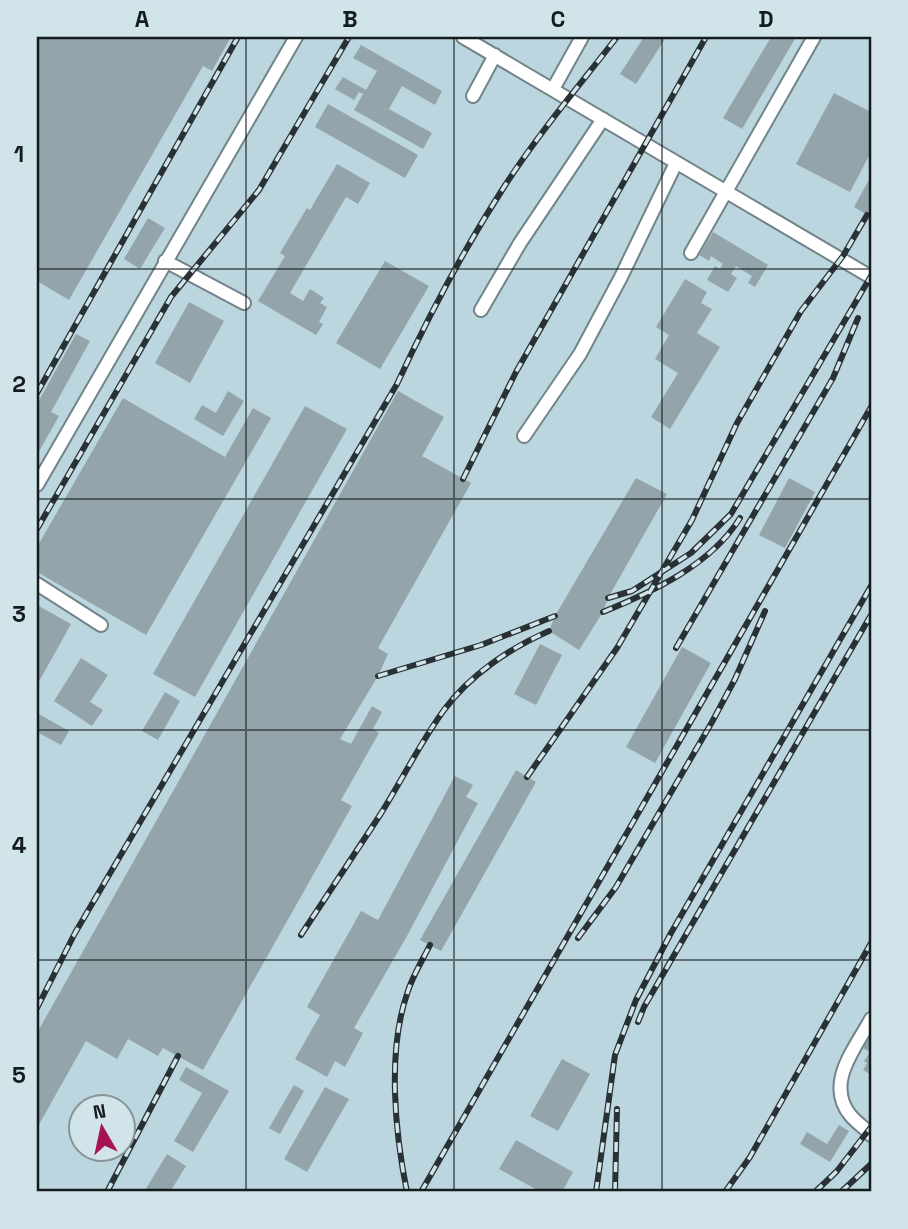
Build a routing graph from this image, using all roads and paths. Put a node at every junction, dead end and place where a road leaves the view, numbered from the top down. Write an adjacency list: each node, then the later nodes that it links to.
1 (296, 37): 12 (street)
2 (463, 37): 5 (street)
3 (582, 37): 6 (street)
4 (814, 37): 10 (street)
5 (495, 55): 6 (street); 7 (street)
6 (553, 89): 8 (street)
7 (473, 96)
8 (603, 119): 9 (street); 15 (street)
9 (676, 163): 10 (street); 16 (street)
10 (724, 192): 11 (street); 13 (street)
11 (691, 253)
12 (165, 261): 14 (street); 17 (street)
13 (871, 277)
14 (244, 303)
15 (481, 310)
16 (524, 436)
17 (37, 485)
18 (37, 584): 19 (street)
19 (102, 625)
20 (871, 1019): 21 (street)
21 (871, 1135)

